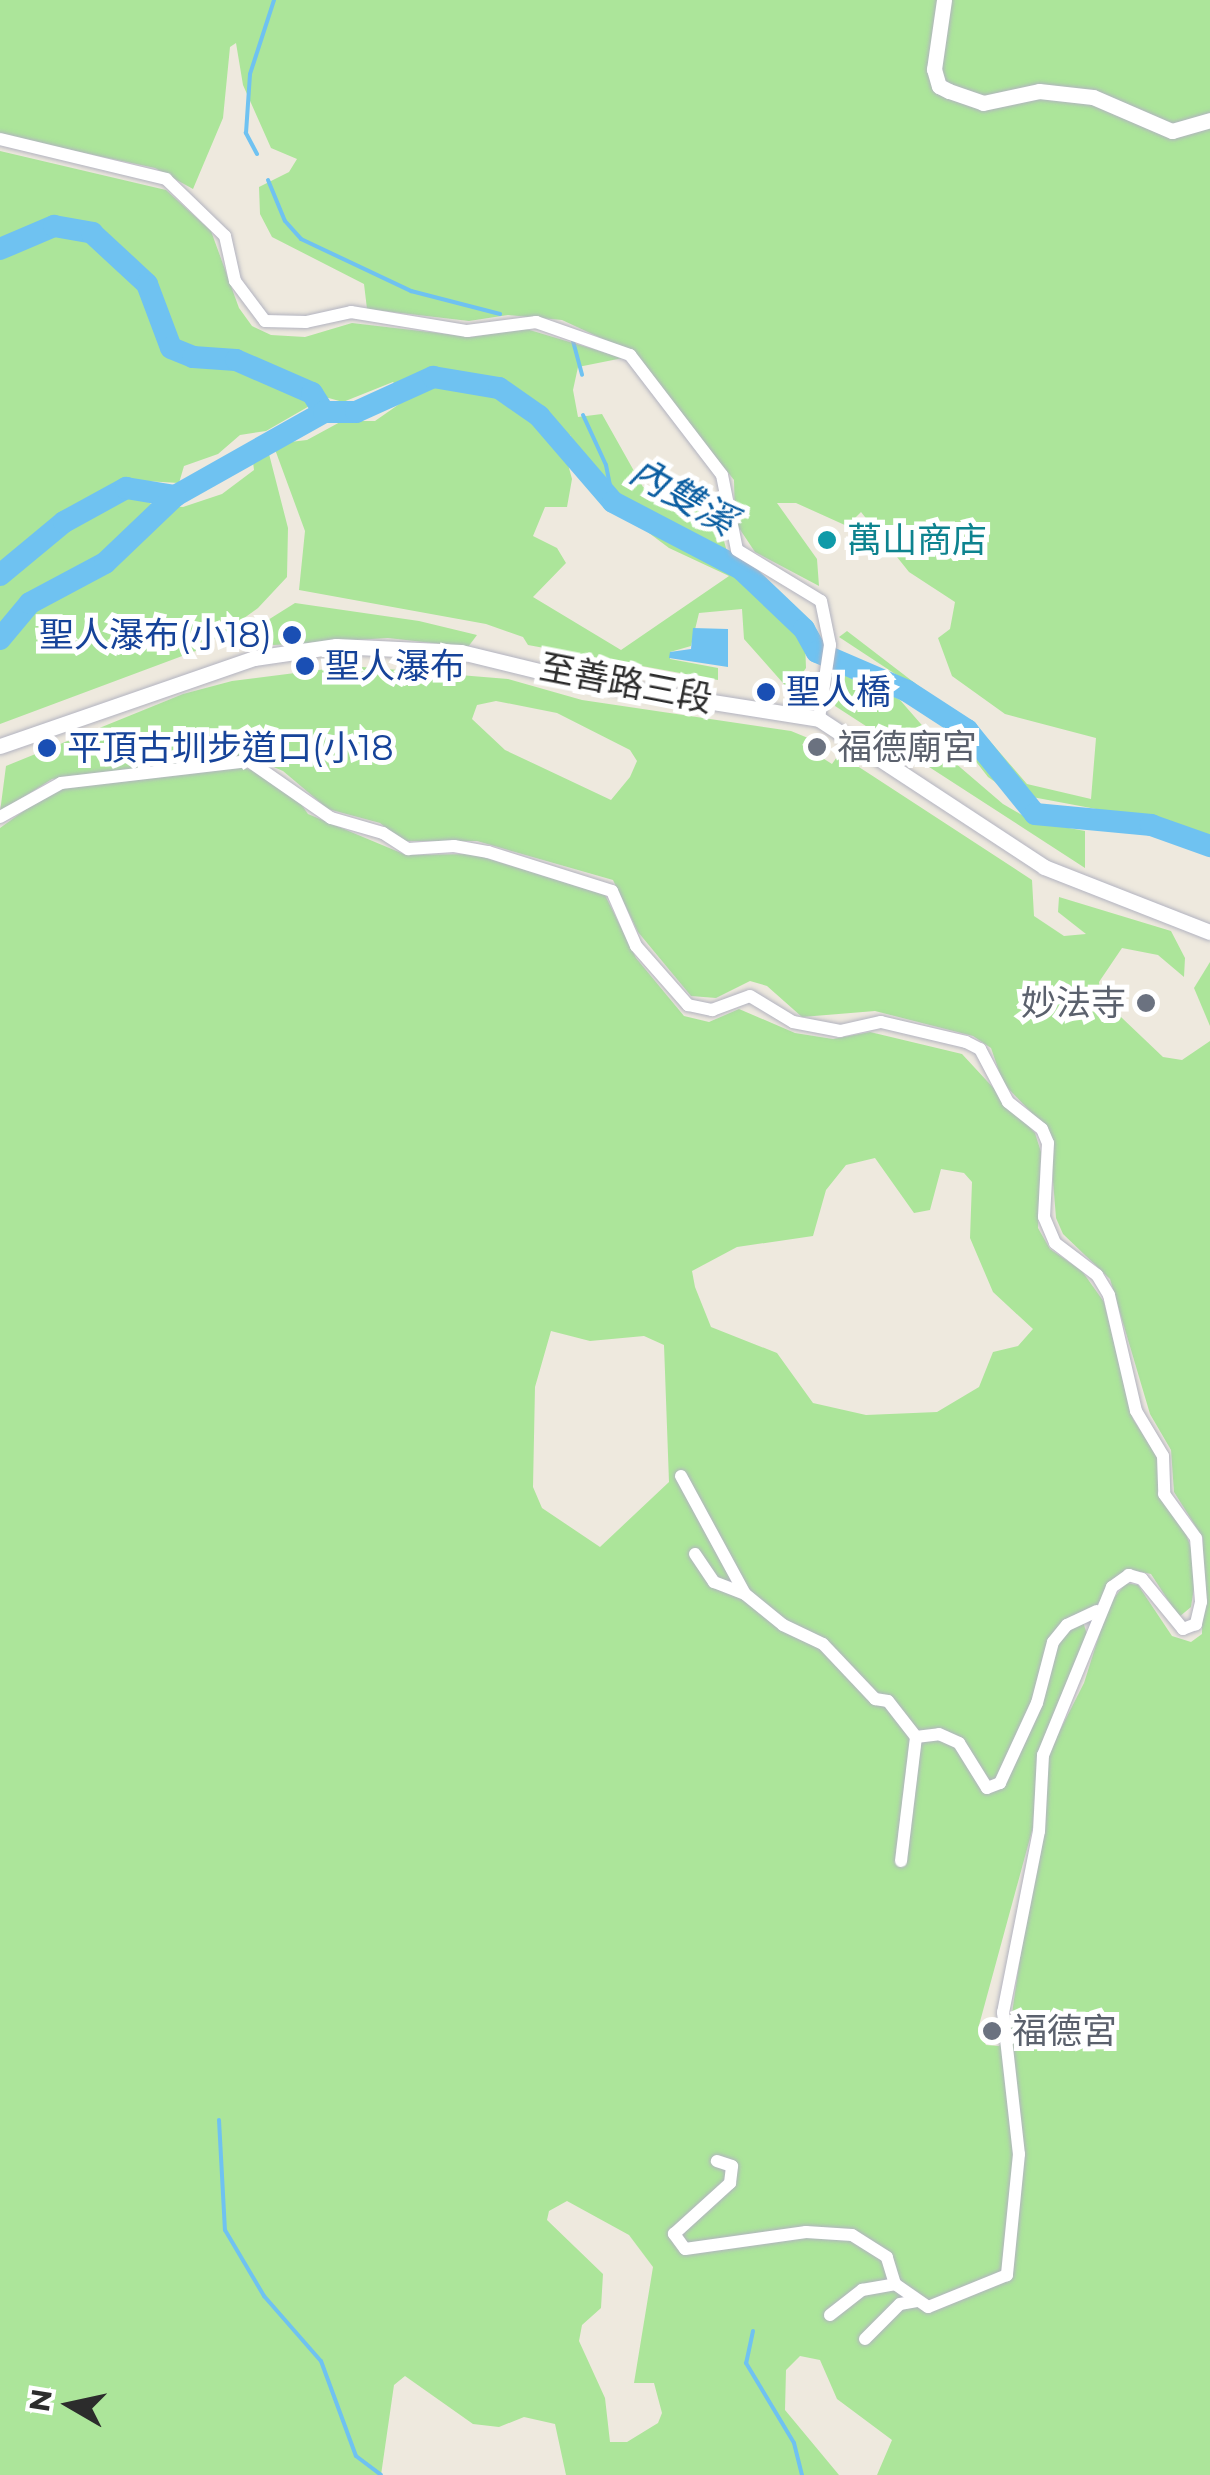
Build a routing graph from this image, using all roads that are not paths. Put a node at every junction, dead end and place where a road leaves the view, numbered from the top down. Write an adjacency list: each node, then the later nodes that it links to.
1 (944, 0): 2 (street)
2 (1210, 120)
3 (0, 139): 4 (street)
4 (818, 719): 5 (street, 至善路三段); 7 (street, 至善路三段)
5 (0, 746)
6 (0, 817): 11 (street)
7 (1210, 932)
8 (681, 1476): 10 (street)
9 (695, 1554): 10 (street)
10 (745, 1594): 12 (street)
11 (1097, 1611): 12 (street); 16 (street)
12 (916, 1737): 13 (street)
13 (901, 1861)
14 (717, 2161): 15 (street)
15 (895, 2284): 16 (street); 17 (street)
16 (917, 2300): 18 (street)
17 (830, 2315)
18 (864, 2339)

